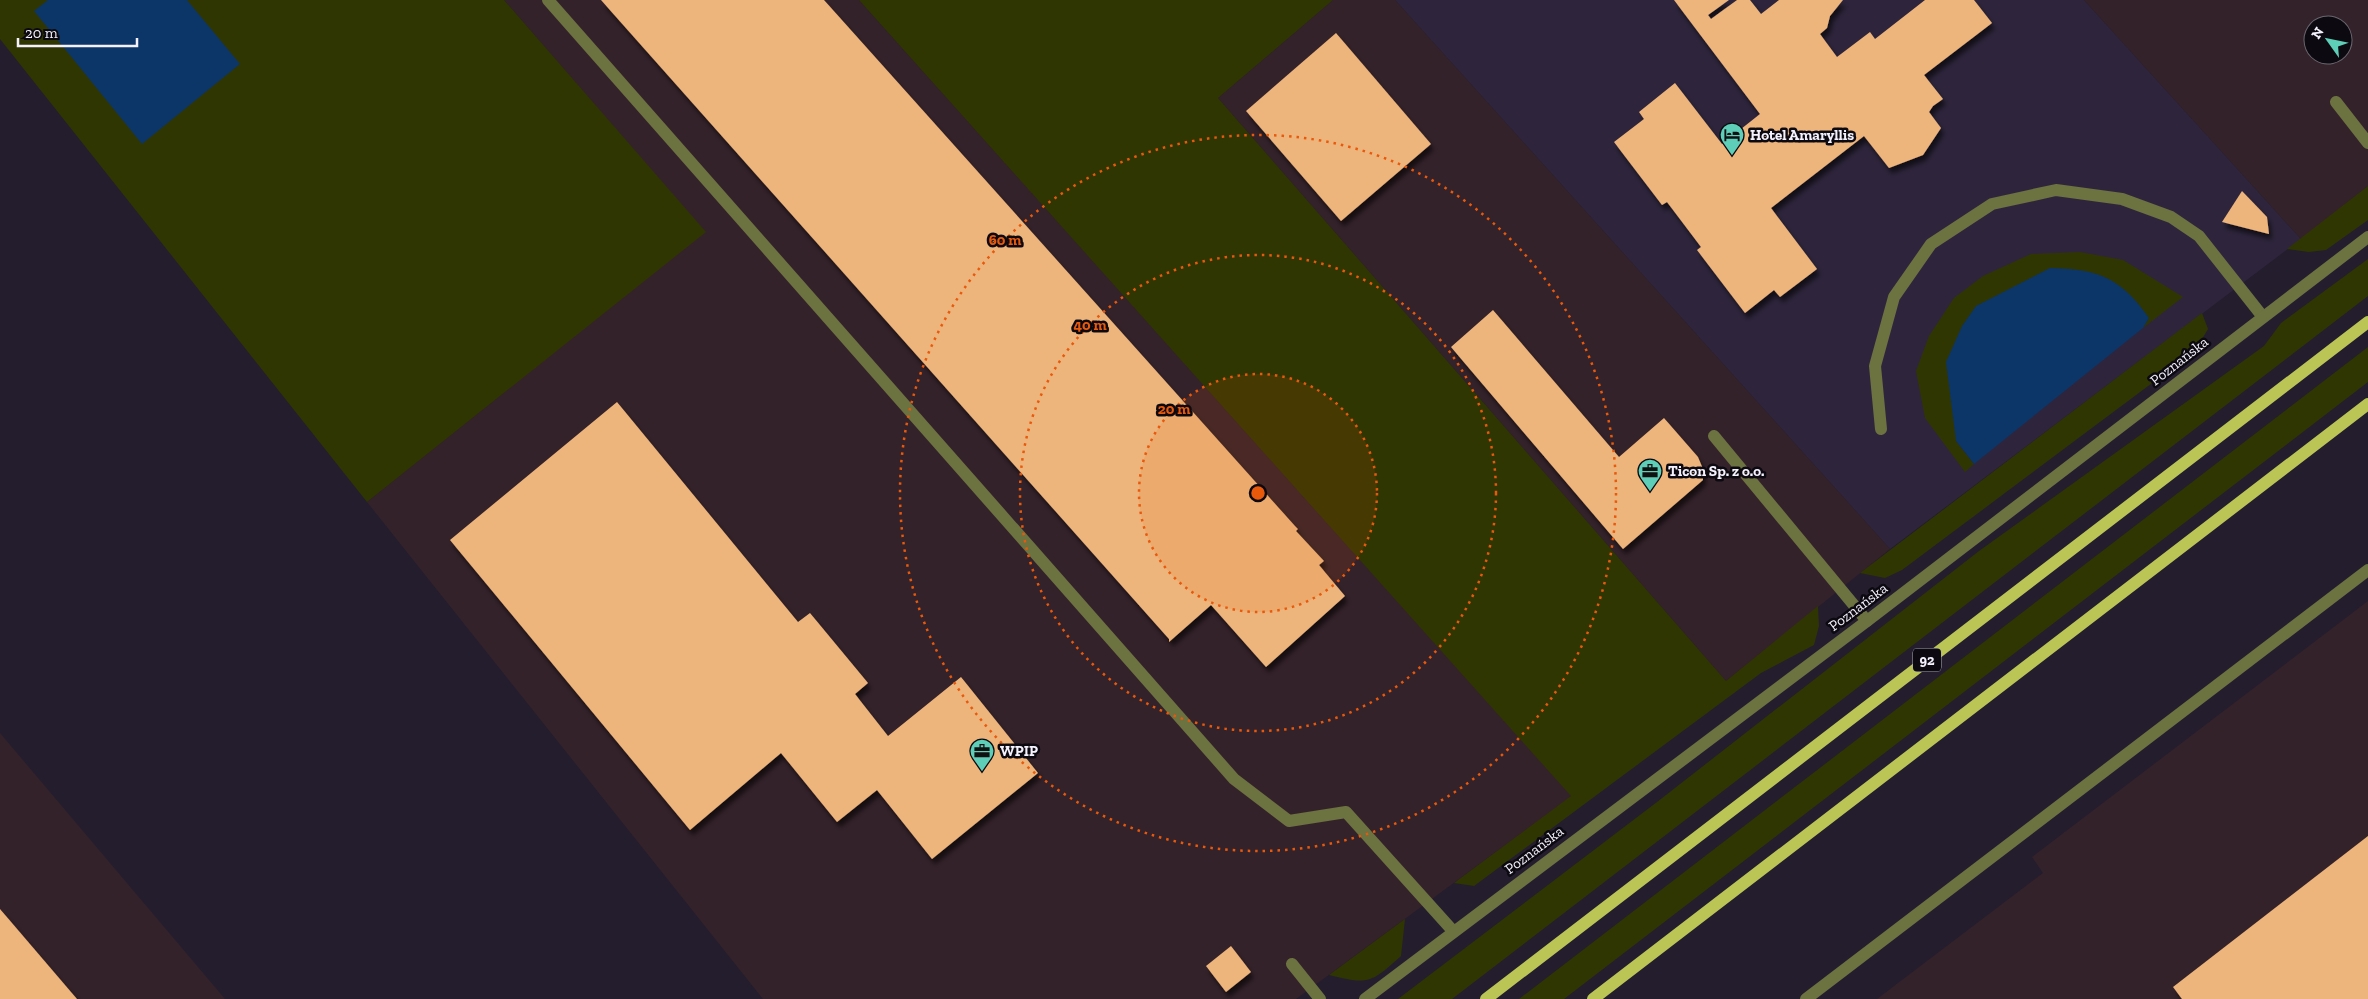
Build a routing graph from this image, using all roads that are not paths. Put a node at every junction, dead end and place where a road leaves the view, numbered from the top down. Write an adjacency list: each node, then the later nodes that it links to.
1 (548, 0): 12 (street)
2 (2336, 102): 3 (street)
3 (2368, 143)
4 (2368, 237): 5 (street, Poznańska)
5 (2263, 317): 8 (street); 11 (street, Poznańska)
6 (2368, 322): 16 (main road, 92)
7 (2368, 404): 17 (main road)
8 (1881, 429)
9 (1714, 436): 11 (street)
10 (2368, 570): 18 (street)
11 (1867, 621): 12 (street, Poznańska)
12 (1453, 932): 15 (street, Poznańska)
13 (1292, 964): 14 (street)
14 (1320, 999)
15 (1365, 999)
16 (1486, 999)
17 (1594, 999)
18 (1806, 999)

